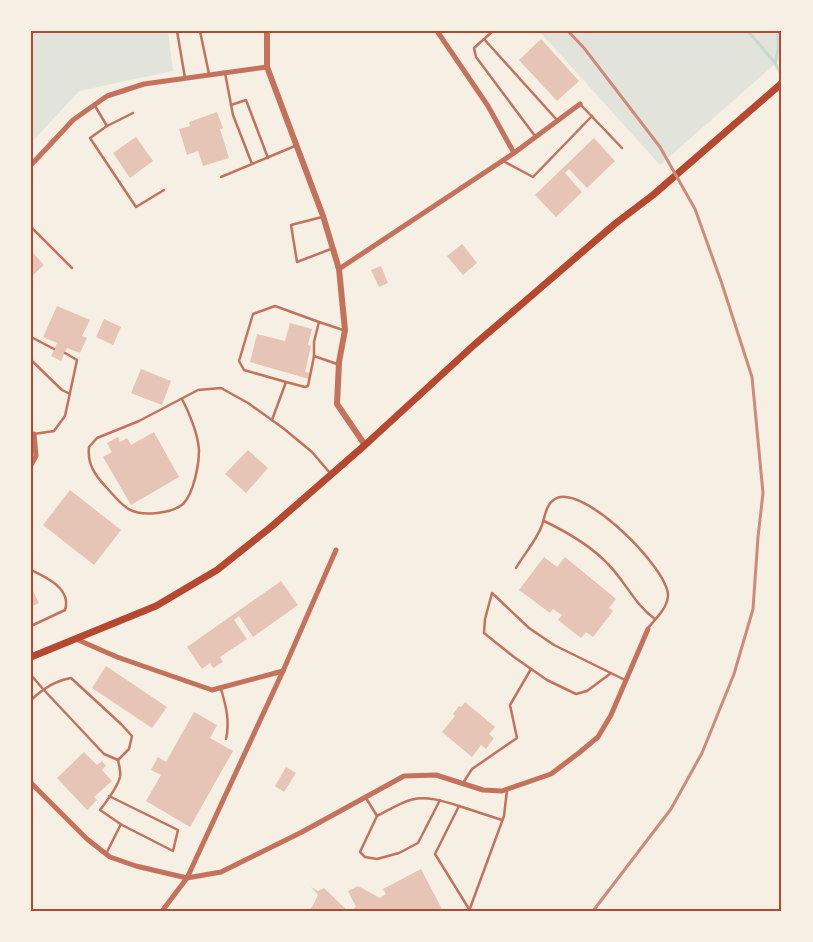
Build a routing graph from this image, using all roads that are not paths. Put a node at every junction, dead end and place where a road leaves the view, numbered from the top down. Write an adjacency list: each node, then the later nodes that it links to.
1 (177, 31): 10 (lane)
2 (200, 31): 9 (lane)
3 (267, 31): 7 (street)
4 (437, 31): 22 (street)
5 (493, 31): 6 (lane)
6 (484, 39): 17 (lane); 19 (lane)
7 (267, 67): 8 (street); 20 (street)
8 (225, 73): 9 (street); 14 (lane)
9 (209, 76): 10 (street)
10 (185, 79): 12 (street)
11 (782, 83): 47 (main road)
12 (94, 104): 18 (lane); 26 (street)
13 (580, 104): 16 (lane); 17 (street)
14 (231, 105): 23 (lane); 25 (lane)
15 (133, 113): 18 (lane)
16 (592, 116): 21 (lane); 24 (lane)
17 (558, 120): 19 (street)
18 (107, 126): 28 (lane)
19 (536, 137): 22 (street)
20 (297, 146): 23 (lane); 29 (street)
21 (622, 148)
22 (514, 153): 24 (street)
23 (268, 158): 25 (lane)
24 (503, 160): 33 (street)
25 (252, 164): 27 (lane)
26 (31, 165)
27 (221, 177)
28 (164, 190)
29 (323, 216): 31 (street); 31 (lane)
30 (31, 227): 32 (lane)
31 (333, 248): 33 (street)
32 (72, 268)
33 (340, 269): 35 (street)
34 (319, 322): 35 (lane); 39 (lane); 42 (lane)
35 (345, 330): 41 (street)
36 (31, 339): 37 (lane)
37 (54, 349)
38 (65, 353): 43 (lane)
39 (314, 356): 41 (lane); 42 (lane)
40 (31, 360): 43 (lane)
41 (339, 364): 47 (street)
42 (286, 382): 45 (lane)
43 (70, 394): 46 (lane)
44 (182, 398): 44 (lane); 45 (lane)
45 (272, 420): 49 (lane)
46 (33, 433): 48 (street)
47 (365, 444): 49 (main road)
48 (31, 465)
49 (331, 474): 57 (main road)
50 (543, 521): 52 (lane); 54 (lane); 54 (lane)
51 (336, 550): 60 (street)
52 (516, 568)
53 (31, 570): 55 (lane)
54 (655, 619): 56 (lane)
55 (31, 626)
56 (648, 629): 63 (street)
57 (76, 639): 58 (main road); 64 (street)
58 (31, 657)
59 (531, 669): 61 (lane); 61 (lane); 69 (lane)
60 (283, 671): 64 (street); 80 (street)
61 (611, 673): 63 (lane)
62 (31, 675): 65 (lane)
63 (627, 680): 71 (street)
64 (221, 688): 67 (lane)
65 (43, 689): 66 (lane); 68 (lane); 68 (lane)
66 (31, 700)
67 (226, 739)
68 (118, 760): 72 (lane)
69 (463, 784): 71 (street); 73 (street)
70 (32, 786): 79 (street)
71 (507, 789): 77 (lane)
72 (109, 796): 78 (lane); 78 (lane)
73 (366, 798): 76 (lane); 80 (street)
74 (440, 800): 75 (lane); 76 (lane); 76 (lane)
75 (459, 806): 77 (lane); 81 (lane)
76 (377, 816)
77 (502, 820): 81 (lane)
78 (121, 824): 79 (lane)
79 (106, 854): 80 (street)
80 (187, 878): 82 (street)
81 (469, 910)
82 (162, 911)

